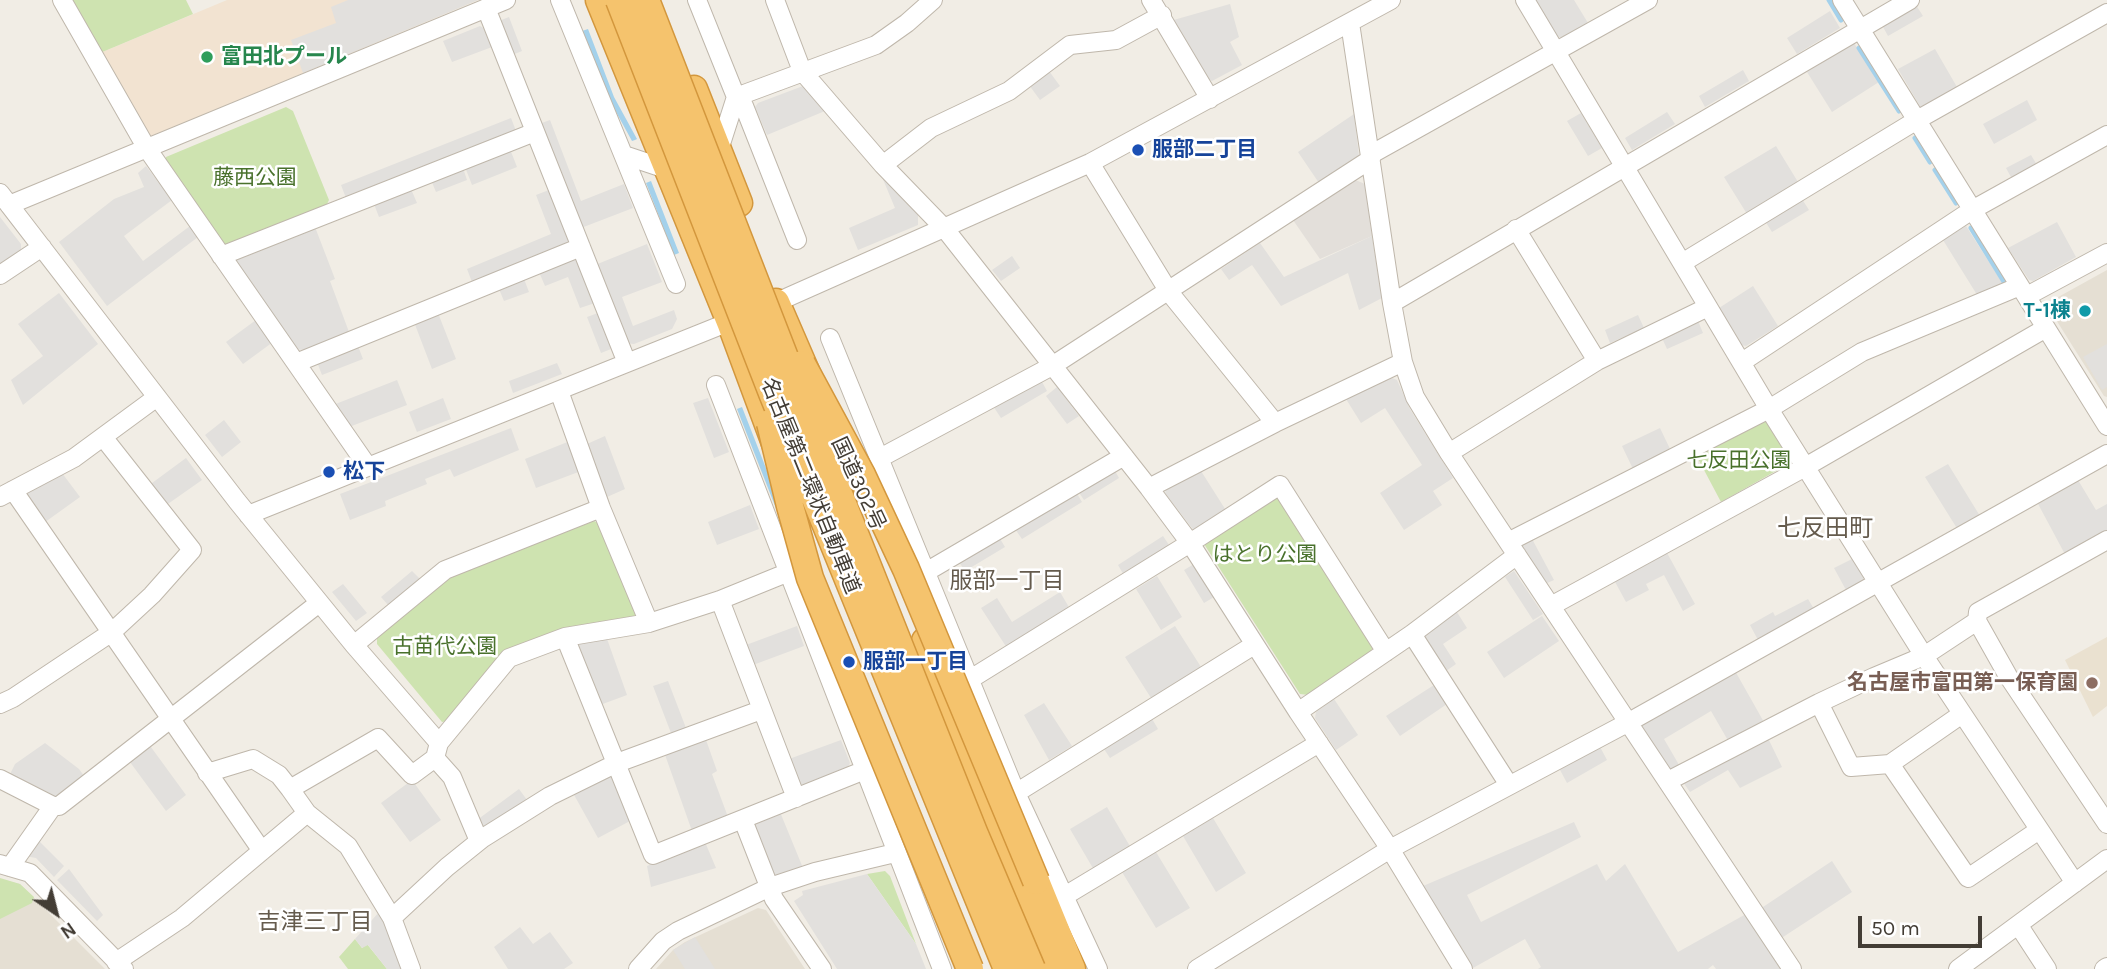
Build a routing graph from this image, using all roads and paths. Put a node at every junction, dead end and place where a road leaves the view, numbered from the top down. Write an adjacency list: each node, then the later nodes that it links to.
1 (62, 0): 29 (street)
2 (506, 0): 18 (street)
3 (560, 0): 31 (street)
4 (598, 0): 36 (highway)
5 (619, 0): 55 (highway, 名古屋第二環状自動車道, bridge)
6 (646, 0): 47 (highway, 名古屋第二環状自動車道, bridge)
7 (659, 0): 30 (highway, 国道302号)
8 (697, 0): 24 (street)
9 (775, 0): 23 (street)
10 (933, 0): 23 (street)
11 (1354, 0): 20 (street)
12 (1391, 0): 20 (street)
13 (1525, 0): 22 (street)
14 (1648, 0): 22 (street)
15 (1842, 0): 21 (street)
16 (1910, 0): 21 (street)
17 (1156, 7): 25 (street); 34 (street)
18 (486, 8): 27 (street); 29 (street)
19 (2107, 13): 26 (street)
20 (1354, 21): 25 (street); 32 (street)
21 (1859, 29): 26 (street); 35 (street)
22 (1555, 53): 32 (street); 35 (street)
23 (802, 71): 24 (street); 34 (street)
24 (736, 97): 30 (street); 41 (street)
25 (1210, 99): 33 (street)
26 (1917, 120): 38 (street); 46 (street)
27 (535, 132): 43 (street); 45 (street)
28 (2107, 135): 38 (street)
29 (146, 147): 37 (street); 45 (street)
30 (719, 150): 52 (highway, 国道302号)
31 (624, 155): 36 (street); 49 (street)
32 (1371, 157): 51 (street); 53 (street)
33 (1090, 163): 39 (street); 51 (street)
34 (883, 165): 39 (street)
35 (1623, 166): 40 (street); 46 (street)
36 (666, 169): 55 (highway)
37 (5, 199): 42 (street)
38 (1972, 210): 50 (street); 60 (street)
39 (945, 229): 52 (street); 63 (street)
40 (1516, 229): 53 (street); 58 (street)
41 (797, 240)
42 (42, 247): 48 (street); 66 (street)
43 (581, 247): 61 (street); 62 (street)
44 (2107, 253): 50 (street)
45 (221, 256): 61 (street)
46 (1682, 263): 54 (street)
47 (751, 270): 147 (highway, 名古屋第二環状自動車道, bridge); 149 (highway, bridge)
48 (0, 275)
49 (676, 284)
50 (2024, 291): 56 (street); 67 (street)
51 (1169, 292): 63 (street); 69 (street)
52 (776, 303): 55 (street); 79 (highway, 国道302号)
53 (1392, 303): 59 (street)
54 (1708, 307): 58 (street); 60 (street)
55 (732, 309): 62 (street); 84 (highway); 141 (highway, bridge); 146 (highway, 名古屋第二環状自動車道, bridge)
56 (2046, 328): 68 (street); 75 (street)
57 (830, 338): 74 (street)
58 (1597, 361): 71 (street)
59 (1403, 362): 69 (street); 71 (street)
60 (1742, 362): 67 (street)
61 (296, 363): 76 (street)
62 (627, 363): 65 (street)
63 (1052, 366): 73 (street); 74 (street)
64 (716, 385): 87 (street)
65 (559, 391): 76 (street); 80 (street)
66 (157, 397): 70 (street); 81 (street)
67 (1769, 409): 75 (street); 86 (street)
68 (2105, 418)
69 (1275, 423): 77 (street)
70 (103, 437): 78 (street); 96 (street)
71 (1449, 453): 86 (street)
72 (2107, 454): 89 (street)
73 (1124, 456): 77 (street); 88 (street)
74 (880, 458): 82 (street)
75 (1807, 466): 89 (street); 93 (street)
76 (368, 467): 81 (street)
77 (1149, 488): 85 (street)
78 (4, 493): 96 (street)
79 (868, 505): 82 (street); 148 (highway, 国道302号)
80 (601, 508): 95 (street); 99 (street)
81 (248, 515): 92 (street)
82 (905, 526): 88 (street)
83 (2107, 540): 94 (street)
84 (810, 542): 90 (street); 141 (highway)
85 (1190, 544): 100 (street); 101 (street); 103 (street)
86 (1513, 548): 93 (street); 97 (street)
87 (789, 572): 90 (street); 91 (street)
88 (926, 572): 103 (street)
89 (1879, 582): 102 (street); 110 (street)
90 (797, 591): 115 (street)
91 (720, 600): 95 (street); 106 (street)
92 (319, 603): 99 (street); 109 (street)
93 (1551, 606): 110 (street)
94 (1977, 621): 102 (street); 126 (street)
95 (649, 624): 98 (street)
96 (112, 632): 105 (street); 109 (street)
97 (1412, 634): 101 (street); 119 (street)
98 (565, 636): 112 (street); 113 (street)
99 (354, 645): 112 (street)
100 (1254, 645): 107 (street); 121 (street)
101 (1386, 652): 107 (street)
102 (1924, 656): 104 (street); 108 (street)
103 (969, 680): 121 (street)
104 (1819, 703): 114 (street); 118 (street)
105 (0, 705)
106 (761, 710): 113 (street); 122 (street)
107 (1298, 712): 111 (street)
108 (1962, 713): 114 (street); 127 (street)
109 (171, 717): 116 (street); 123 (street)
110 (1629, 722): 118 (street); 119 (street)
111 (1320, 743): 129 (street); 136 (street)
112 (437, 751): 120 (street); 128 (street)
113 (617, 763): 125 (street); 128 (street)
114 (1890, 764): 127 (street)
115 (865, 770): 122 (street); 131 (street)
116 (207, 773): 120 (street); 130 (street)
117 (0, 779): 123 (street)
118 (1668, 781): 152 (street)
119 (1509, 785): 129 (street)
120 (290, 789): 124 (street)
121 (1016, 793): 136 (street)
122 (796, 798): 125 (street)
123 (53, 806): 133 (street)
124 (307, 813): 130 (street); 137 (street)
125 (743, 820): 135 (street)
126 (2107, 824)
127 (2039, 830): 134 (street)
128 (479, 841): 137 (street)
129 (1390, 849): 140 (street); 151 (street)
130 (262, 851): 139 (street)
131 (895, 853): 135 (street); 145 (street)
132 (2107, 859): 134 (street)
133 (5, 865): 139 (street)
134 (2075, 883): 138 (street)
135 (770, 887): 143 (street); 144 (street)
136 (1063, 897): 150 (street)
137 (392, 918): 142 (street)
138 (2019, 926): 153 (street); 154 (street)
139 (120, 965)
140 (1457, 967)
141 (977, 968)
142 (411, 969)
143 (638, 969)
144 (822, 969)
145 (942, 969)
146 (1007, 969)
147 (1032, 969)
148 (1051, 969)
149 (1072, 969)
150 (1098, 969)
151 (1199, 969)
152 (1792, 969)
153 (1958, 969)
154 (2047, 969)

